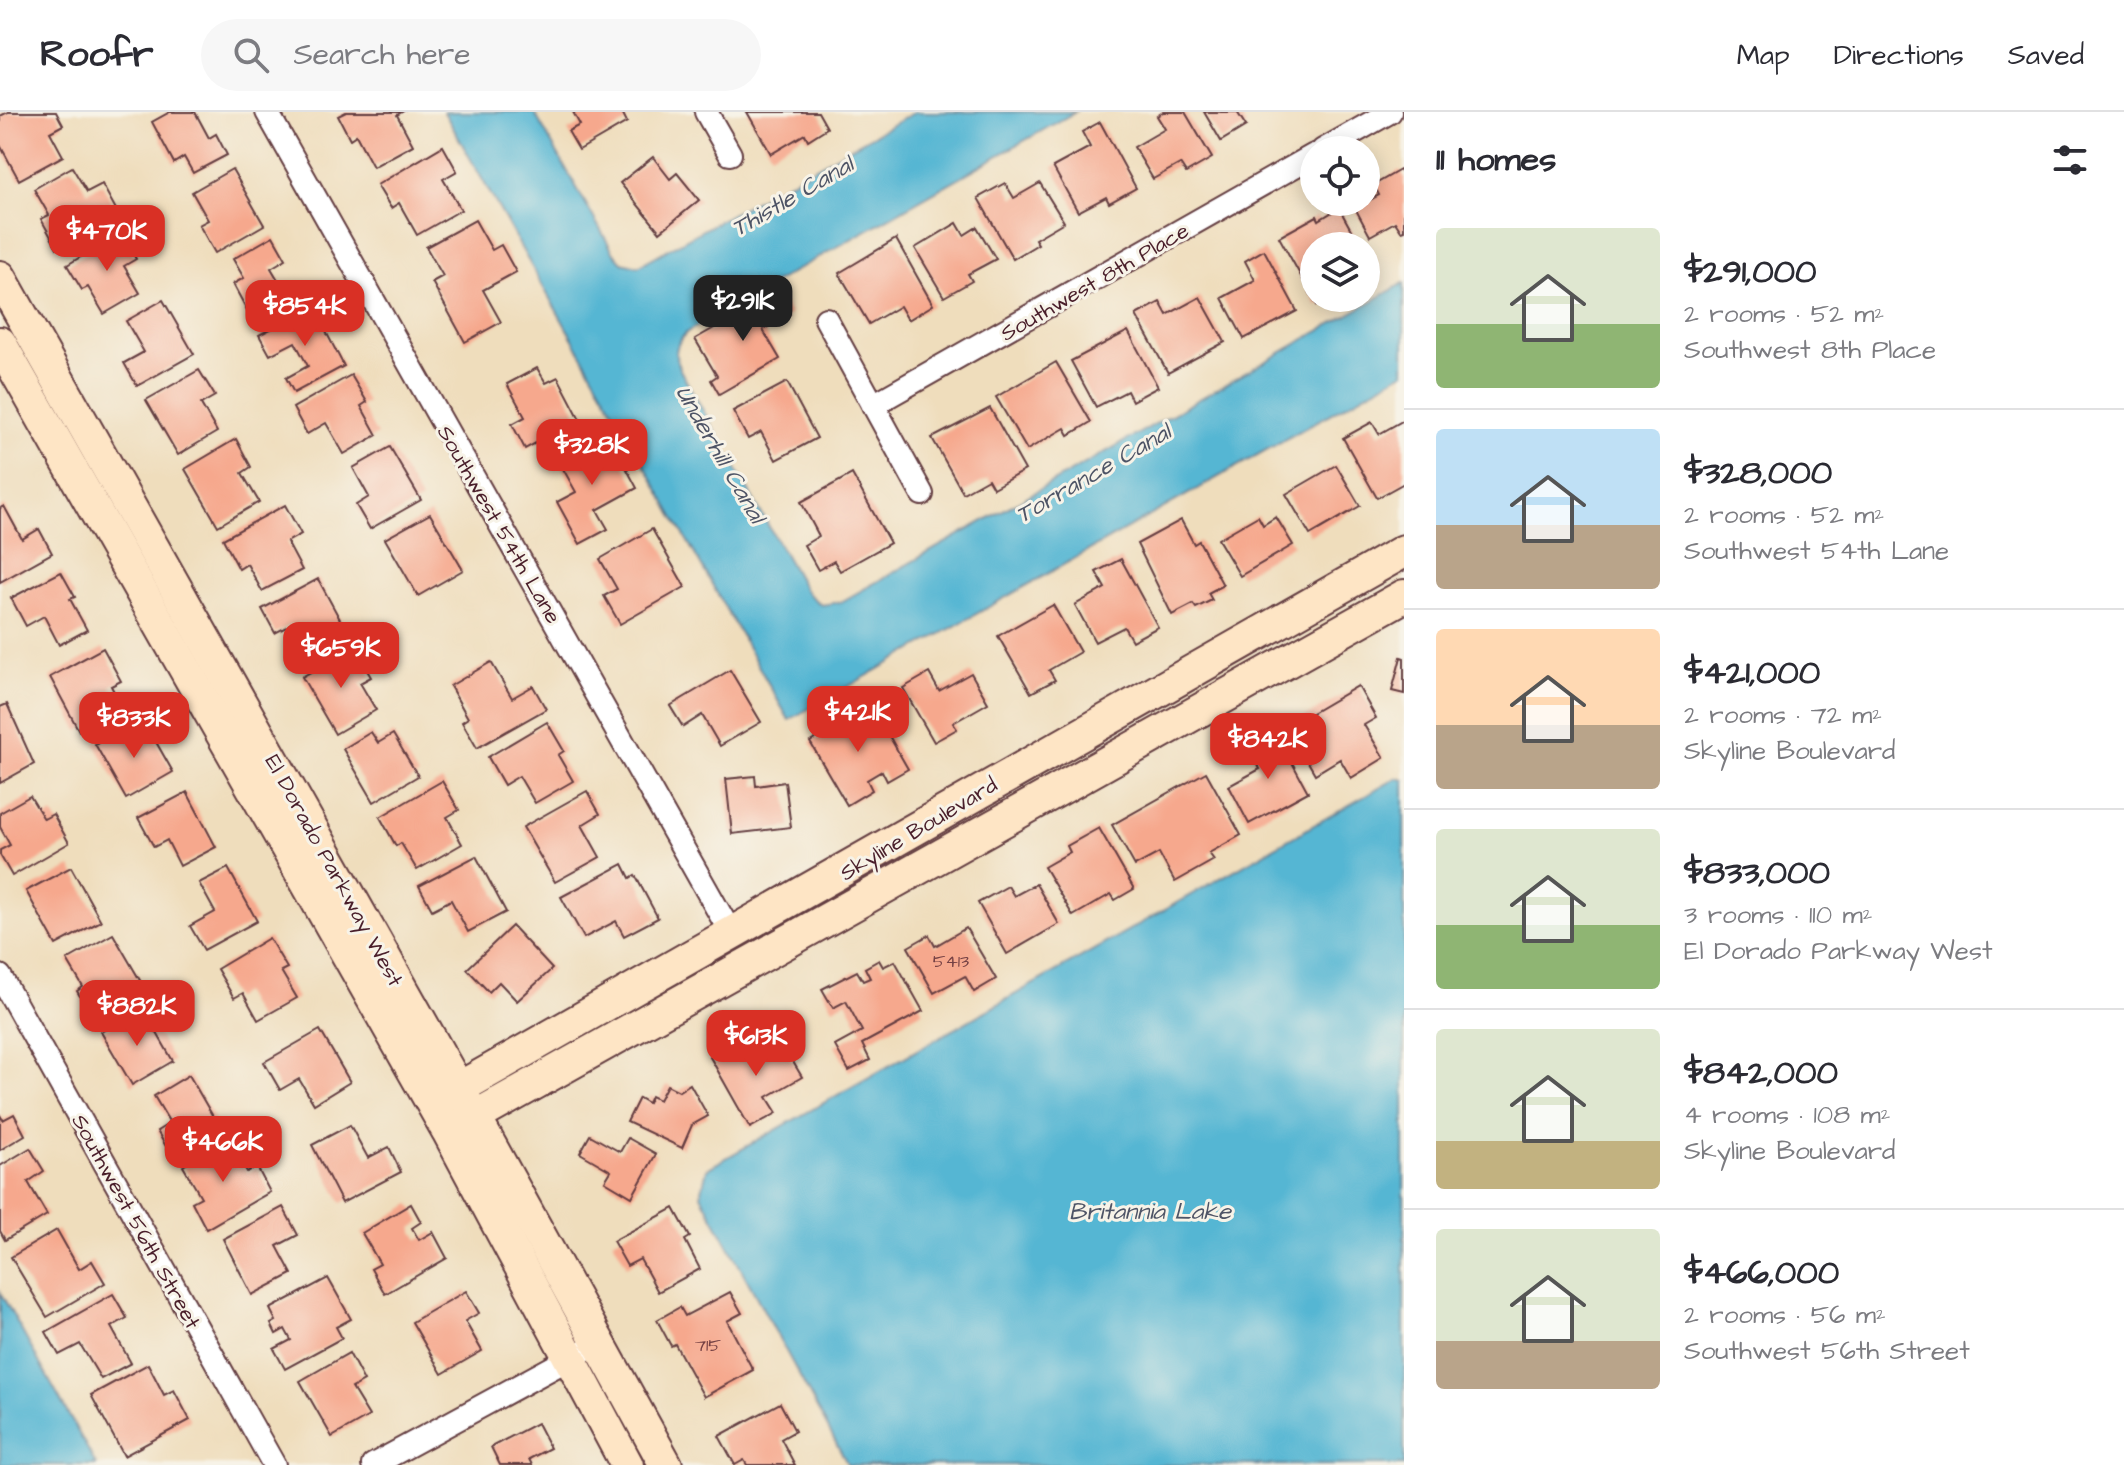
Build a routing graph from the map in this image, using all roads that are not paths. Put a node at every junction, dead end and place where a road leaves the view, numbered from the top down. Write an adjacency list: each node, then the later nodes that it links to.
1 (267, 112): 14 (street, Southwest 54th Lane)
2 (706, 112): 5 (street)
3 (1390, 112): 4 (street)
4 (1348, 136)
5 (730, 154)
6 (1300, 163): 10 (street, Southwest 8th Place)
7 (0, 277): 16 (street, El Dorado Parkway West)
8 (826, 319): 10 (street)
9 (0, 343): 16 (street, El Dorado Parkway West)
10 (873, 405): 11 (street)
11 (922, 494)
12 (1404, 551): 14 (street, Skyline Boulevard)
13 (1404, 596): 14 (street, Skyline Boulevard)
14 (740, 949): 16 (street, Skyline Boulevard); 17 (street, Skyline Boulevard)
15 (0, 976): 20 (street, Southwest 56th Street)
16 (445, 1096): 17 (street, El Dorado Parkway West)
17 (462, 1124): 18 (street, El Dorado Parkway West); 19 (street, El Dorado Parkway West)
18 (599, 1342): 19 (street); 23 (street, El Dorado Parkway West)
19 (570, 1358): 21 (street); 22 (street, El Dorado Parkway West)
20 (274, 1465)
21 (373, 1465)
22 (627, 1465)
23 (666, 1465)

